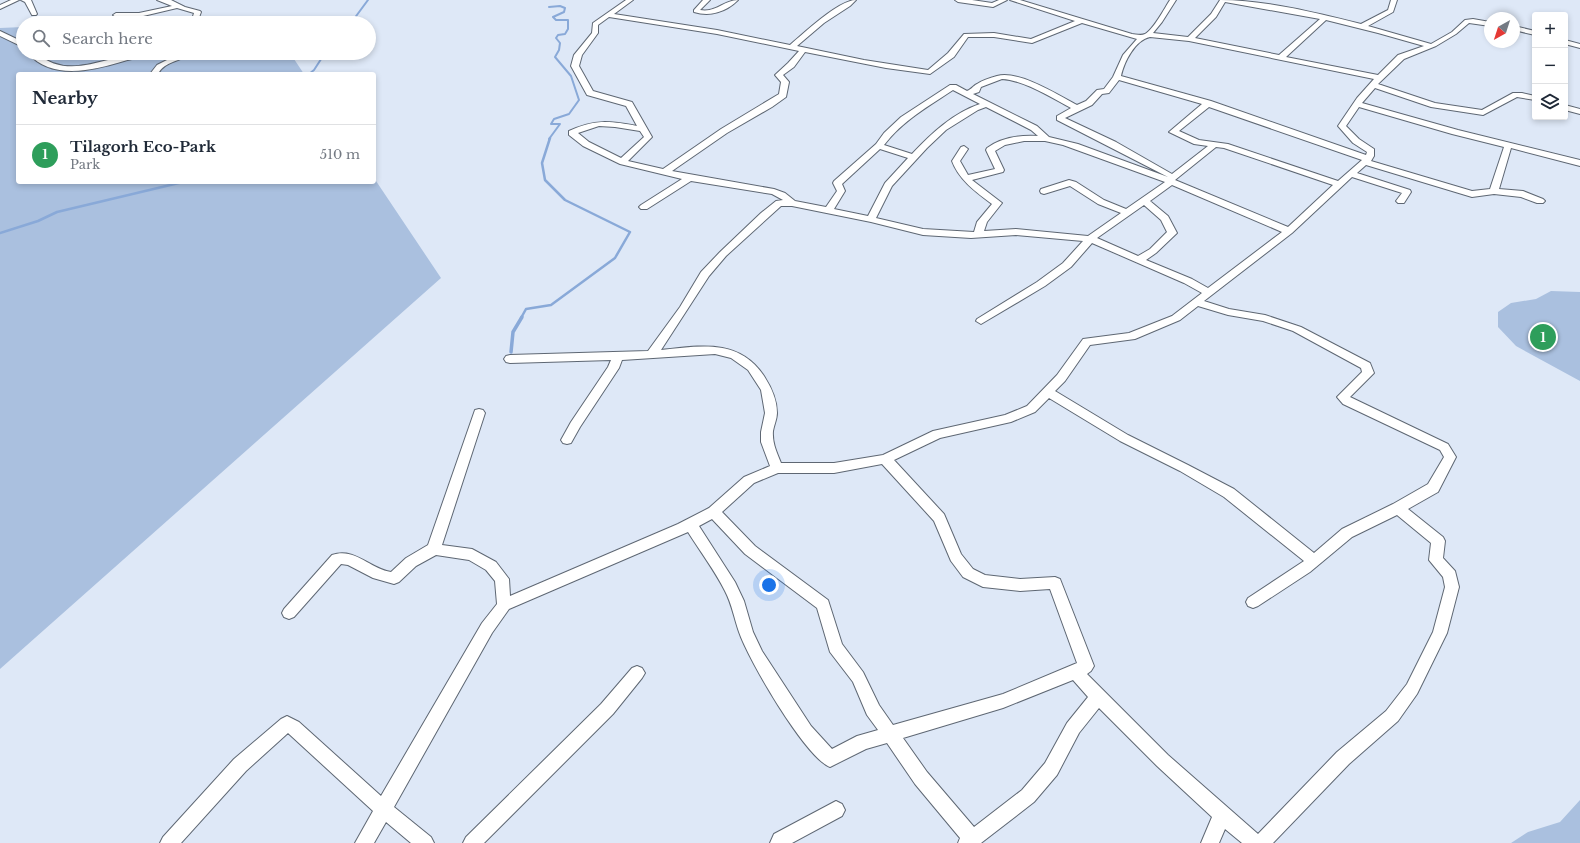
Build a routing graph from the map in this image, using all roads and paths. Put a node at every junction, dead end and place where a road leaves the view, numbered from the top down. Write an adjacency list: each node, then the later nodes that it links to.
1 (16, 0): 15 (street)
2 (24, 0): 16 (street)
3 (160, 0): 14 (street)
4 (630, 0): 18 (street)
5 (707, 0): 6 (street)
6 (735, 0)
7 (853, 0): 33 (street)
8 (958, 0): 9 (street)
9 (1004, 0)
10 (1013, 0): 21 (street)
11 (1173, 0): 27 (street)
12 (1224, 0): 20 (street); 28 (street)
13 (1394, 0): 23 (street)
14 (178, 6): 17 (street); 19 (street)
15 (0, 7)
16 (34, 14)
17 (116, 15)
18 (607, 15): 33 (street); 50 (street)
19 (197, 16)
20 (1326, 18): 23 (street); 35 (street)
21 (1081, 21): 27 (street); 34 (street)
22 (1484, 23): 31 (street)
23 (1363, 26): 31 (street)
24 (1520, 29): 25 (street)
25 (1532, 32)
26 (0, 33): 29 (street)
27 (1146, 36): 28 (street); 40 (street)
28 (1189, 39): 35 (street)
29 (16, 41)
30 (1568, 43): 32 (street)
31 (1431, 46): 41 (street)
32 (1580, 46)
33 (791, 48): 34 (street)
34 (803, 50): 60 (street)
35 (1280, 58): 41 (street)
36 (38, 60): 37 (street)
37 (118, 60)
38 (171, 60): 39 (street)
39 (155, 72)
40 (1117, 77): 45 (street); 47 (street)
41 (1376, 82): 43 (street); 46 (street)
42 (968, 94): 44 (street); 47 (street); 53 (street)
43 (1532, 97)
44 (987, 104): 51 (street); 56 (street)
45 (1208, 104): 52 (street); 57 (street)
46 (1358, 104): 54 (street); 57 (street)
47 (1077, 108): 64 (street)
48 (1568, 108): 49 (street)
49 (1580, 112)
50 (643, 129): 58 (street); 58 (street)
51 (1046, 139): 63 (street); 64 (street)
52 (1214, 145): 64 (street); 65 (street)
53 (879, 146): 56 (street); 73 (street)
54 (1508, 146): 59 (street); 67 (street)
55 (964, 150): 63 (street)
56 (914, 157): 75 (street)
57 (1366, 161): 61 (street); 67 (street)
58 (623, 162): 60 (street)
59 (1580, 163)
60 (665, 172): 62 (street)
61 (1351, 174): 65 (street); 69 (street)
62 (689, 178): 71 (street); 72 (street)
63 (968, 178): 77 (street)
64 (1170, 180): 68 (street); 76 (street)
65 (1339, 184): 76 (street)
66 (1044, 191): 74 (street)
67 (1494, 191): 70 (street)
68 (1144, 201): 74 (street); 79 (street)
69 (1401, 201)
70 (1540, 201)
71 (792, 203): 73 (street); 83 (street)
72 (644, 207)
73 (828, 211): 75 (street)
74 (1128, 213): 78 (street)
75 (871, 219): 77 (street)
76 (1289, 231): 80 (street)
77 (978, 234): 78 (street)
78 (1090, 239): 79 (street); 82 (street)
79 (1139, 260): 80 (street)
80 (1208, 292): 81 (street)
81 (1196, 302): 86 (street); 91 (street)
82 (981, 321)
83 (652, 354): 84 (street); 90 (street)
84 (618, 356): 85 (street); 88 (street)
85 (510, 359)
86 (1048, 392): 89 (street); 95 (street)
87 (479, 413): 94 (street)
88 (567, 440)
89 (885, 459): 90 (street); 99 (street)
90 (777, 468): 92 (street)
91 (1398, 508): 95 (street); 114 (street)
92 (714, 512): 93 (street); 102 (street)
93 (690, 524): 97 (street); 102 (street)
94 (434, 549): 97 (street); 98 (street)
95 (1314, 561): 96 (street)
96 (1253, 602)
97 (504, 604): 103 (street)
98 (289, 613)
99 (1076, 672): 101 (street); 102 (street)
100 (637, 673): 110 (street)
101 (1098, 697): 105 (street); 106 (street)
102 (890, 734): 106 (street)
103 (383, 809): 107 (street); 108 (street); 109 (street)
104 (836, 810): 111 (street)
105 (1222, 815): 112 (street); 113 (street)
106 (970, 841)
107 (169, 843)
108 (364, 843)
109 (425, 843)
110 (472, 843)
111 (778, 843)
112 (1210, 843)
113 (1255, 843)
114 (1261, 843)

